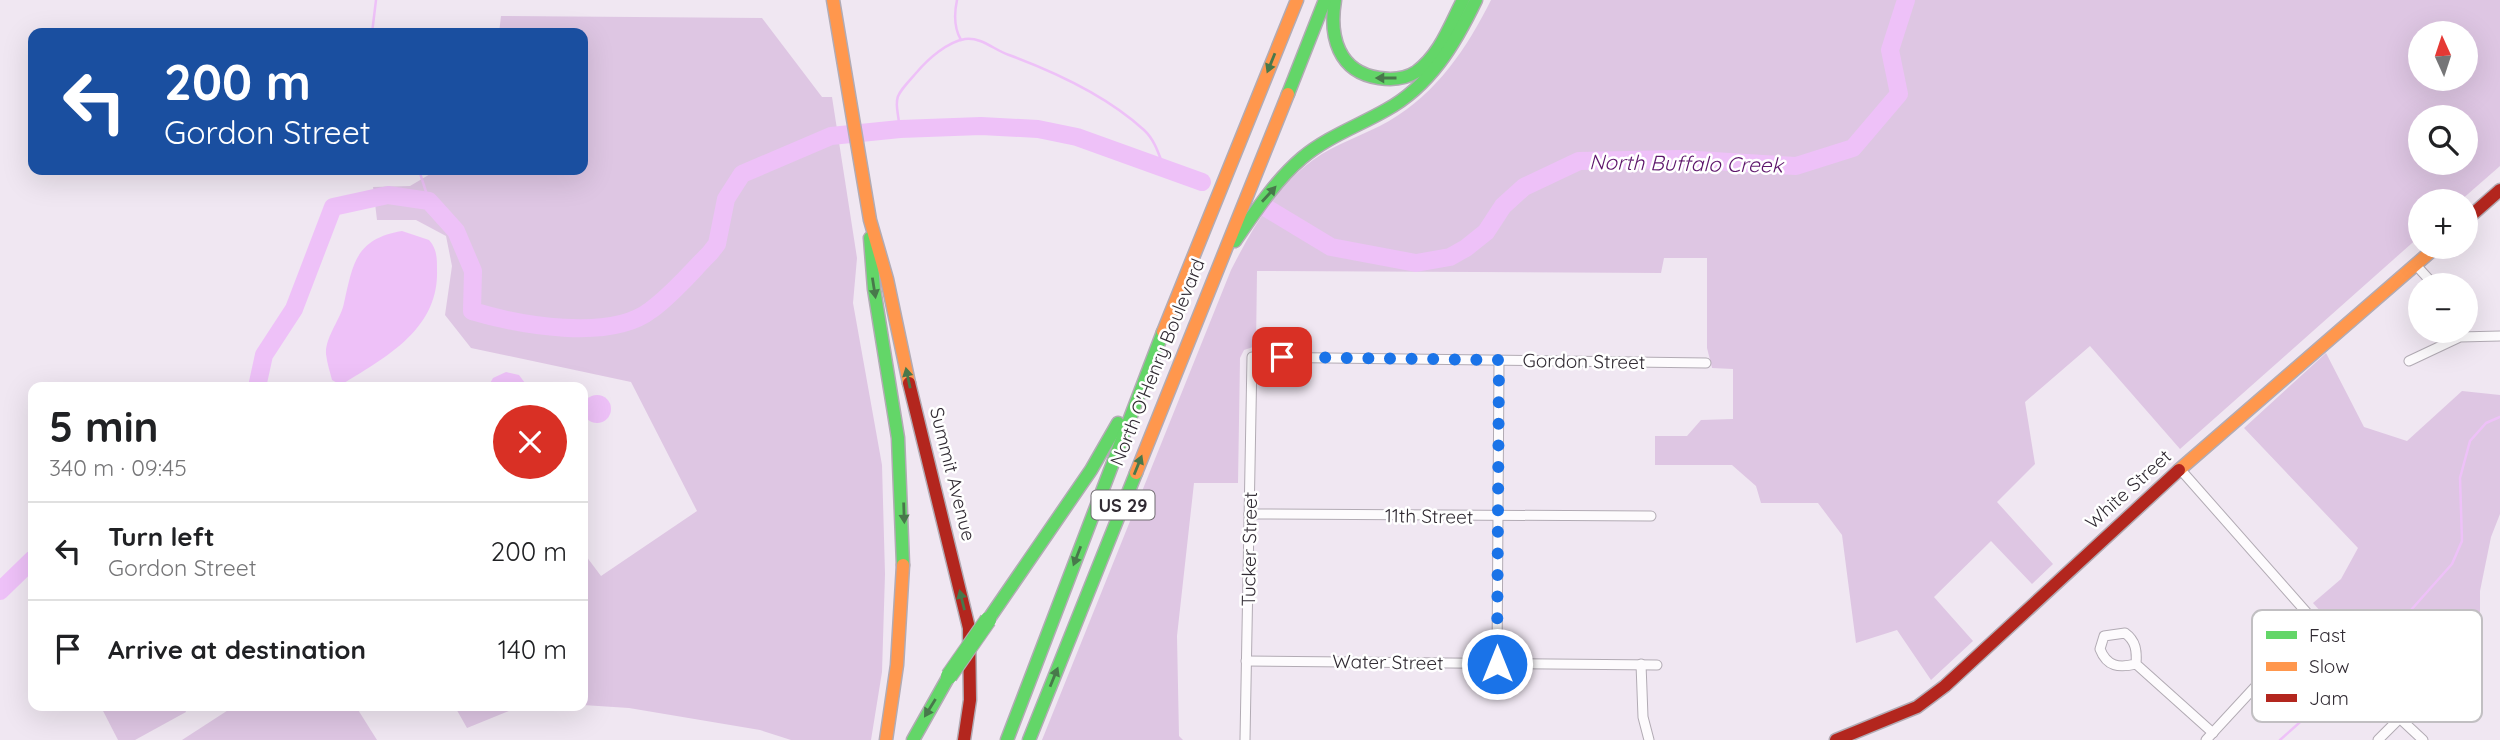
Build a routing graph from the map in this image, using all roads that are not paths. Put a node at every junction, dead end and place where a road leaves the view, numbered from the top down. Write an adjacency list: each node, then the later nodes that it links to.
1 (833, 0): 9 (main road, Summit Avenue)
2 (1297, 0): 21 (main road, North O'Henry Boulevard / US 29, one-way to 21)
3 (1325, 0): 12 (main road, North O'Henry Boulevard / US 29)
4 (1335, 0): 5 (main road, one-way to 4)
5 (1463, 0)
6 (1476, 0): 12 (main road, one-way to 6)
7 (2500, 190): 8 (main road)
8 (2478, 209)
9 (870, 220): 35 (main road, Summit Avenue, one-way to 9); 37 (main road, Summit Avenue, one-way to 37)
10 (2421, 259): 11 (main road, White Street)
11 (2415, 264): 13 (street); 22 (main road, White Street)
12 (1216, 270): 40 (main road, North O'Henry Boulevard / US 29, one-way to 12)
13 (2423, 273)
14 (2478, 335): 15 (street)
15 (2500, 336)
16 (2443, 343): 19 (street)
17 (1252, 357): 18 (street, Gordon Street); 23 (street, Tucker Street)
18 (1499, 360): 20 (street, Gordon Street); 25 (street)
19 (2409, 361)
20 (1706, 363)
21 (1145, 377): 38 (main road, one-way to 38, bridge); 39 (main road, North O'Henry Boulevard / US 29, one-way to 39)
22 (2180, 469): 26 (street); 43 (main road, White Street)
23 (1250, 514): 25 (street, 11th Street); 27 (street, Tucker Street)
24 (1651, 516): 25 (street, 11th Street)
25 (1497, 517): 28 (street)
26 (2304, 610)
27 (1246, 661): 28 (street, Water Street); 41 (street, Tucker Street)
28 (1497, 664): 29 (street, Water Street)
29 (1641, 664): 31 (street, Water Street); 42 (street)
30 (2136, 664): 30 (street); 36 (street)
31 (1657, 665)
32 (2252, 690): 36 (street)
33 (2396, 722): 44 (street)
34 (2402, 722): 45 (street)
35 (964, 736)
36 (2209, 736)
37 (886, 740)
38 (913, 740)
39 (1007, 740)
40 (1029, 740)
41 (1245, 740)
42 (1650, 740)
43 (1836, 740)
44 (2378, 740)
45 (2423, 740)

